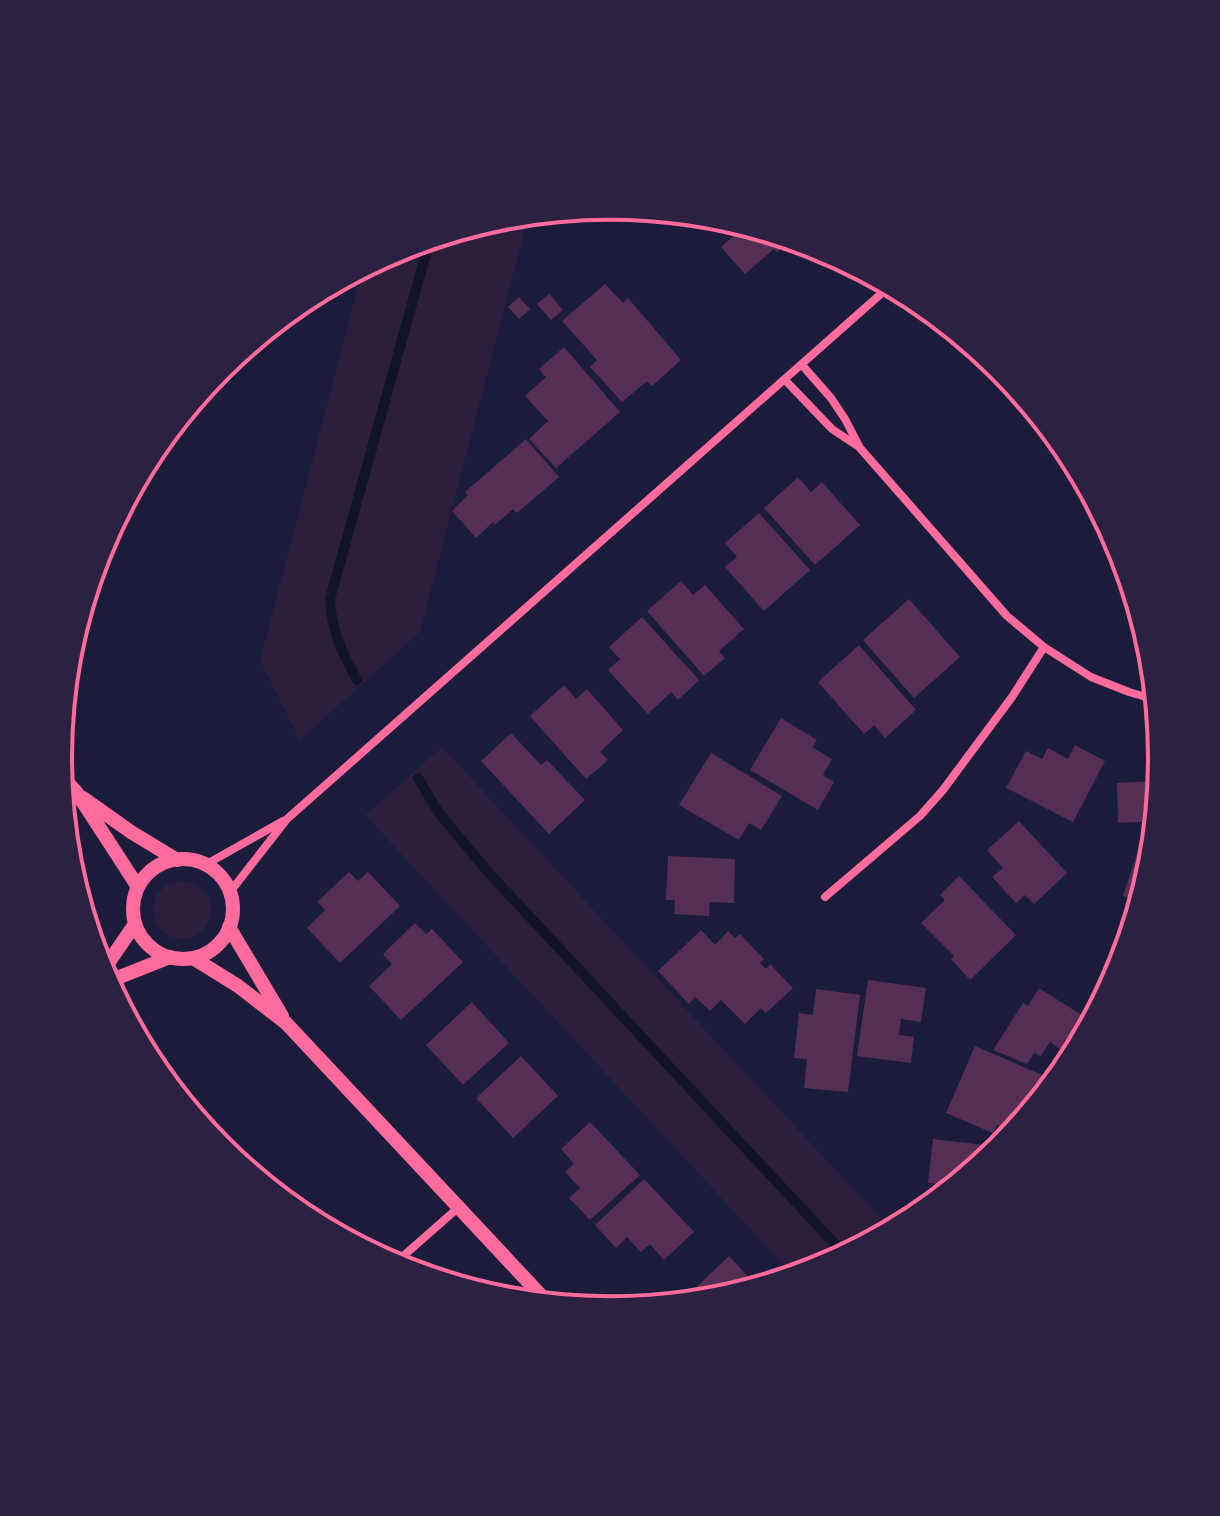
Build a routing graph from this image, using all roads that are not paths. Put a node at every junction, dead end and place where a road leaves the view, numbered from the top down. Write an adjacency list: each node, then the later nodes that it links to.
1 (881, 294): 2 (street)
2 (802, 365): 3 (street); 4 (street)
3 (785, 380): 4 (street); 9 (street)
4 (860, 448): 5 (street)
5 (1044, 647): 6 (street); 14 (street)
6 (1144, 696)
7 (73, 788): 8 (street)
8 (77, 793): 10 (street); 12 (street)
9 (287, 819): 11 (street); 13 (street)
10 (177, 860): 11 (street); 12 (street)
11 (205, 865): 13 (street)
12 (138, 887): 15 (street)
13 (230, 892): 16 (street)
14 (825, 897)
15 (135, 924): 17 (street); 19 (street)
16 (229, 927): 18 (street); 21 (street)
17 (170, 957): 18 (street); 20 (street)
18 (193, 958): 21 (street)
19 (111, 959)
20 (119, 977)
21 (286, 1023): 22 (street)
22 (459, 1207): 23 (street); 24 (street)
23 (404, 1255)
24 (536, 1290)

